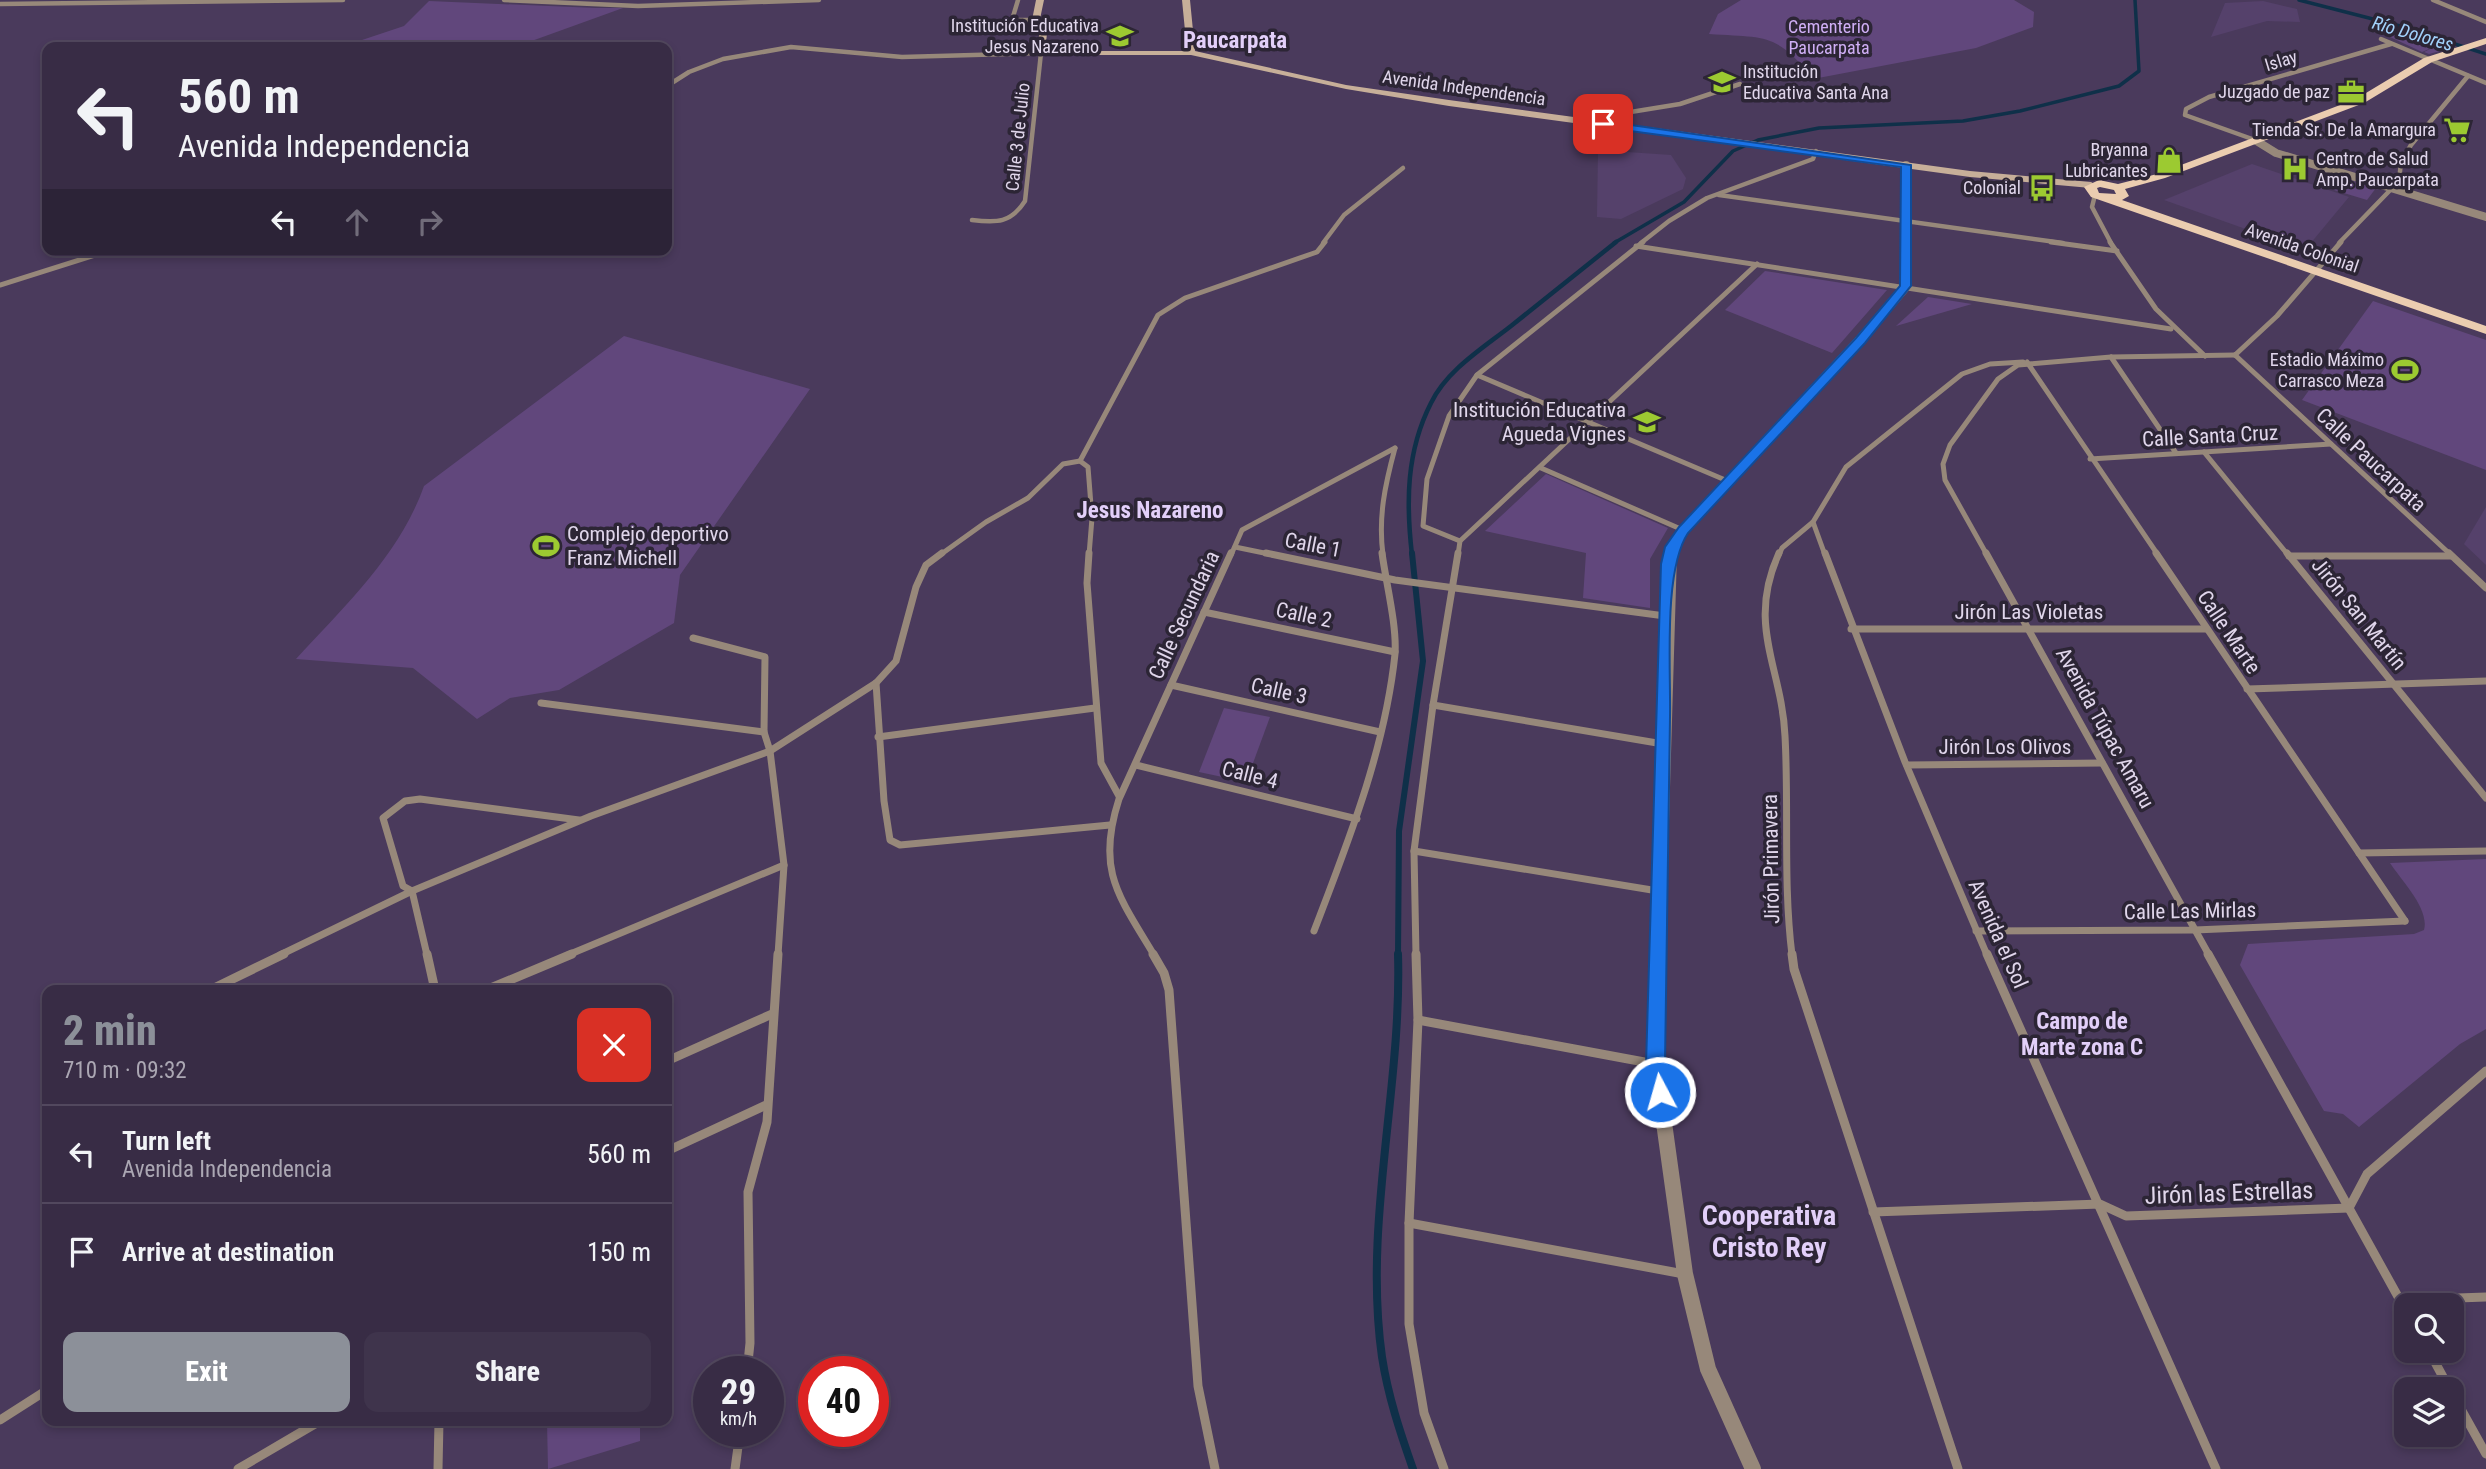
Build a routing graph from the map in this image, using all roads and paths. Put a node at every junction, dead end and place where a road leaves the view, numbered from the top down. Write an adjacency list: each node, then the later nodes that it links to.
1 (343, 0): 9 (street)
2 (505, 0): 10 (street)
3 (642, 0): 10 (street)
4 (818, 0): 10 (street)
5 (1018, 0): 11 (street)
6 (1040, 0): 11 (main road)
7 (1185, 0): 17 (main road)
8 (2433, 0): 12 (street)
9 (0, 4)
10 (638, 6)
11 (1036, 20): 16 (main road)
12 (2486, 22)
13 (2381, 39): 15 (street)
14 (2486, 41): 18 (main road)
15 (2391, 44): 18 (street); 24 (street, Islay)
16 (1041, 53): 17 (main road, Avenida Independencia); 20 (street); 34 (street, Calle 3 de Julio)
17 (1191, 53): 23 (main road, Avenida Independencia)
18 (2428, 60): 19 (street); 24 (main road)
19 (2468, 76): 21 (street); 28 (street)
20 (672, 83)
21 (2486, 83)
22 (1740, 84): 23 (street)
23 (1603, 124): 25 (main road, Avenida Independencia)
24 (2255, 140): 28 (street); 29 (main road)
25 (1816, 152): 26 (main road, Avenida Independencia); 31 (street)
26 (1906, 165): 30 (main road, Avenida Independencia); 35 (street)
27 (1403, 167): 56 (street)
28 (2396, 185): 32 (street); 33 (street); 40 (street)
29 (2121, 192): 30 (main road); 30 (main road); 40 (main road, Avenida Colonial)
30 (2096, 193): 37 (street); 40 (main road, Avenida Colonial)
31 (1716, 195): 35 (street); 36 (street)
32 (2486, 208)
33 (2486, 216)
34 (972, 220)
35 (1905, 223): 37 (street); 42 (street)
36 (1636, 246): 39 (street); 50 (street)
37 (2117, 251): 44 (street)
38 (92, 256): 41 (street)
39 (1756, 264): 42 (street); 51 (street)
40 (2317, 268): 43 (main road, Avenida Colonial); 45 (main road, Avenida Colonial); 46 (street)
41 (0, 285)
42 (1906, 286): 44 (street); 58 (street)
43 (2486, 321)
44 (2171, 329): 47 (street)
45 (2486, 330)
46 (2235, 355): 47 (street, Avenida Túpac Amaru); 52 (street, Calle Paucarpata)
47 (2205, 356): 48 (street, Avenida Túpac Amaru)
48 (2111, 357): 49 (street, Avenida Túpac Amaru); 54 (street)
49 (2027, 362): 55 (street, Calle Marte); 59 (street, Jirón Primavera); 72 (street, Avenida Túpac Amaru)
50 (1477, 375): 51 (street); 61 (street)
51 (1591, 421): 57 (street); 58 (street)
52 (2331, 444): 53 (street, Calle Santa Cruz); 64 (street, Calle Paucarpata)
53 (2204, 452): 54 (street, Calle Santa Cruz); 63 (street, Jirón San Martín)
54 (2176, 453): 55 (street, Calle Santa Cruz)
55 (2090, 458): 71 (street, Calle Marte)
56 (1080, 461): 77 (street); 82 (street)
57 (1541, 467): 60 (street); 61 (street)
58 (1730, 482): 60 (street)
59 (1813, 522): 70 (street, Avenida el Sol); 118 (street, Jirón Primavera)
60 (1684, 530): 69 (street)
61 (1460, 541): 66 (street)
62 (1234, 547): 65 (street, Calle 1); 65 (street, Calle Secundaria); 68 (street, Calle Secundaria)
63 (2289, 556): 64 (street); 76 (street, Jirón San Martín)
64 (2452, 556): 67 (street, Calle Paucarpata)
65 (1385, 577): 66 (street, Calle 1); 74 (street)
66 (1452, 588): 69 (street, Calle 1); 81 (street)
67 (2486, 588)
68 (1204, 612): 74 (street, Calle 2); 78 (street, Calle Secundaria)
69 (1665, 616): 86 (street)
70 (1851, 629): 72 (street, Jirón Las Violetas); 90 (street, Avenida el Sol)
71 (2206, 629): 72 (street, Jirón Las Violetas); 79 (street, Calle Marte)
72 (2028, 630): 88 (street, Avenida Túpac Amaru)
73 (693, 638): 83 (street)
74 (1395, 652): 84 (street)
75 (2486, 681): 76 (street)
76 (2392, 682): 79 (street); 92 (street, Jirón San Martín)
77 (876, 683): 85 (street); 87 (street)
78 (1171, 685): 84 (street, Calle 3); 89 (street, Calle Secundaria)
79 (2247, 689): 98 (street, Calle Marte)
80 (541, 703): 83 (street)
81 (1433, 705): 86 (street); 96 (street)
82 (1095, 708): 85 (street); 91 (street)
83 (764, 732): 87 (street)
84 (1380, 732): 93 (street)
85 (878, 737): 95 (street)
86 (1663, 744): 101 (street)
87 (770, 751): 94 (street); 99 (street)
88 (2102, 763): 90 (street, Jirón Los Olivos); 103 (street, Avenida Túpac Amaru)
89 (1136, 765): 91 (street, Calle Secundaria); 93 (street, Calle 4)
90 (1907, 765): 105 (street, Avenida el Sol)
91 (1119, 796): 95 (street, Calle Secundaria)
92 (2486, 798)
93 (1357, 819): 104 (street)
94 (581, 821): 100 (street); 100 (street)
95 (1110, 825): 135 (street, Calle Secundaria)
96 (1414, 851): 101 (street); 110 (street)
97 (2486, 851): 98 (street)
98 (2359, 853): 102 (street, Calle Marte)
99 (784, 865): 108 (street); 109 (street)
100 (412, 891): 106 (street); 107 (street)
101 (1658, 891): 112 (street)
102 (2404, 921): 103 (street, Calle Las Mirlas)
103 (2195, 930): 105 (street, Calle Las Mirlas); 117 (street, Avenida Túpac Amaru)
104 (1314, 931)
105 (1976, 931): 116 (street, Avenida el Sol)
106 (220, 985)
107 (434, 985)
108 (497, 985)
109 (772, 1014): 111 (street); 114 (street)
110 (1418, 1020): 112 (street); 119 (street)
111 (672, 1059)
112 (1656, 1065): 120 (street)
113 (2486, 1071): 117 (street)
114 (766, 1105): 115 (street); 124 (street)
115 (672, 1149)
116 (2100, 1204): 117 (street, Jirón las Estrellas); 118 (street, Jirón las Estrellas); 139 (street, Avenida el Sol)
117 (2350, 1208): 121 (street, Avenida Túpac Amaru)
118 (1873, 1212): 138 (street, Jirón Primavera)
119 (1409, 1223): 120 (street); 136 (street)
120 (1685, 1274): 137 (street)
121 (2396, 1293)
122 (2486, 1297): 123 (street)
123 (2464, 1298)
124 (749, 1356)
125 (42, 1393): 127 (street)
126 (2464, 1414): 131 (street)
127 (0, 1420)
128 (311, 1426): 132 (street)
129 (439, 1426): 133 (street)
130 (738, 1447): 134 (street)
131 (2486, 1454)
132 (238, 1469)
133 (438, 1469)
134 (735, 1469)
135 (1215, 1469)
136 (1444, 1469)
137 (1753, 1469)
138 (1958, 1469)
139 (2216, 1469)

